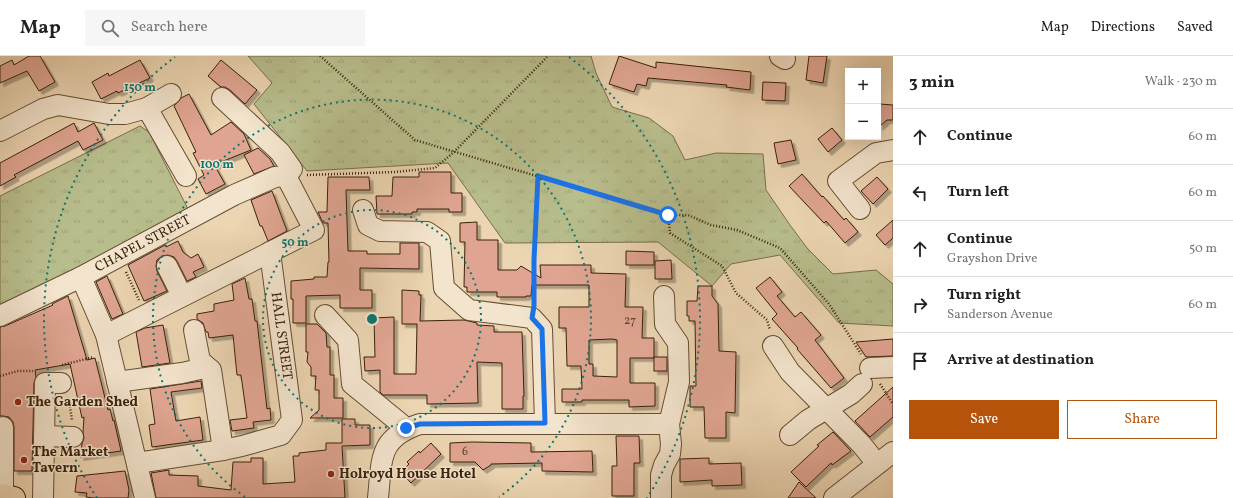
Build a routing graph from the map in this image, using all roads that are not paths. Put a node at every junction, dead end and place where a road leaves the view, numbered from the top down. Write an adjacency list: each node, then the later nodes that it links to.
1 (172, 94): 3 (street)
2 (222, 98): 7 (street)
3 (147, 108): 4 (street); 6 (street)
4 (0, 131)
5 (893, 150): 8 (street)
6 (186, 176)
7 (286, 176): 10 (street); 12 (street, CHAPEL STREET)
8 (860, 209)
9 (363, 210): 25 (street)
10 (270, 252): 13 (street); 32 (street, HALL STREET)
11 (167, 266): 13 (street)
12 (81, 277): 16 (street, CHAPEL STREET); 18 (street)
13 (182, 296): 18 (street)
14 (664, 296): 26 (street)
15 (325, 315): 28 (street)
16 (0, 316)
17 (194, 330): 20 (street)
18 (106, 335): 22 (street)
19 (773, 346): 24 (street)
20 (204, 364): 22 (street); 32 (street)
21 (893, 367): 24 (street)
22 (117, 382): 34 (street)
23 (53, 383): 30 (street)
24 (826, 410): 29 (street); 35 (street)
25 (545, 423): 26 (street); 28 (street)
26 (669, 424): 40 (street)
27 (3, 426): 36 (street)
28 (406, 428): 39 (street)
29 (790, 435)
30 (44, 436): 31 (street); 37 (street)
31 (73, 436)
32 (223, 450): 34 (street)
33 (893, 452): 35 (street)
34 (137, 463): 38 (street)
35 (877, 464): 41 (street)
36 (6, 496)
37 (43, 498)
38 (145, 498)
39 (378, 498)
40 (661, 498)
41 (834, 498)

